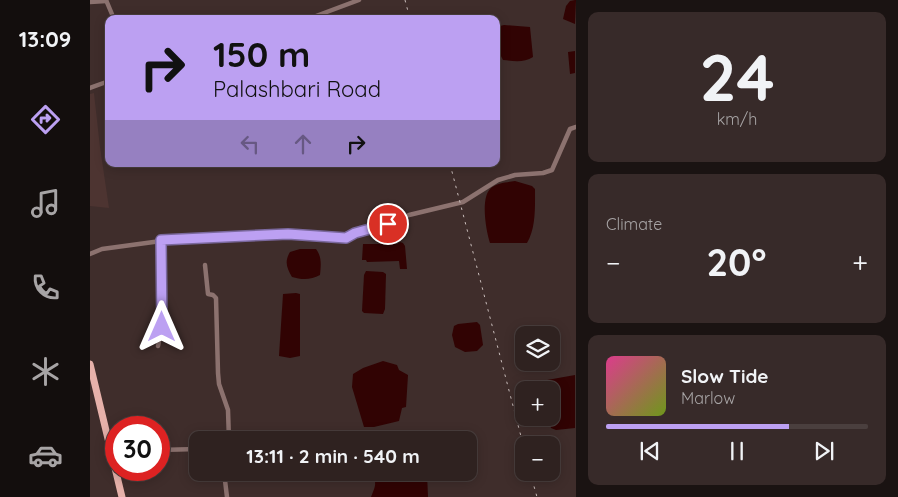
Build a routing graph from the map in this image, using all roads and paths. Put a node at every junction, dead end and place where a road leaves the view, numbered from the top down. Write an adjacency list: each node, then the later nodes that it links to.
1 (359, 0): 5 (street)
2 (106, 1): 3 (street); 4 (street)
3 (90, 2)
4 (112, 15)
5 (319, 15)
6 (105, 82): 7 (street)
7 (90, 88)
8 (576, 127): 9 (street)
9 (161, 240): 10 (street); 12 (street)
10 (90, 254)
11 (206, 264): 15 (street)
12 (158, 346)
13 (90, 364): 14 (main road)
14 (105, 418)
15 (229, 431)
16 (189, 449): 17 (street)
17 (170, 450)
18 (119, 481): 20 (main road)
19 (225, 481): 21 (street)
20 (122, 497)
21 (227, 497)

